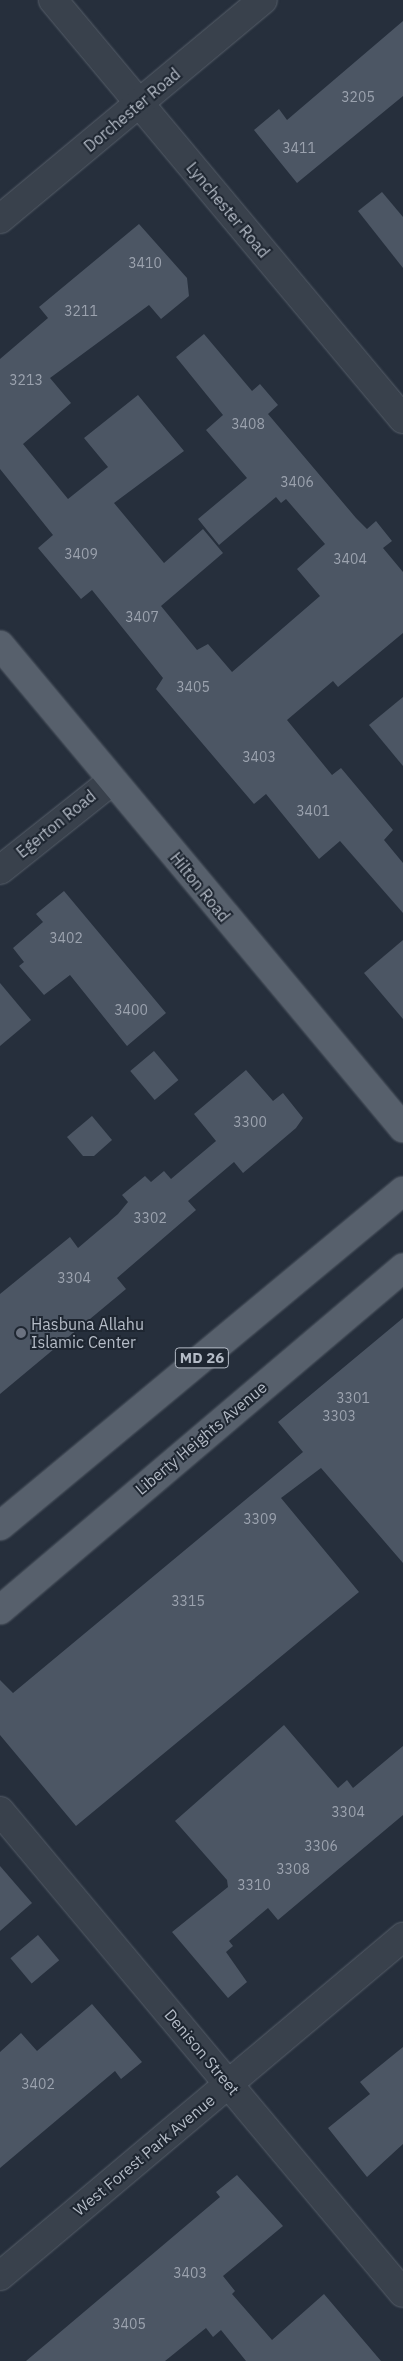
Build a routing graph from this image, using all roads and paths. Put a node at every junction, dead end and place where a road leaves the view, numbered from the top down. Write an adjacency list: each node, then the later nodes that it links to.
1 (53, 0): 3 (street, Lynchester Road)
2 (263, 0): 3 (street, Dorchester Road)
3 (139, 103): 4 (street, Dorchester Road); 5 (street, Lynchester Road)
4 (0, 219)
5 (403, 419)
6 (0, 645): 7 (main road, Hilton Road)
7 (113, 780): 8 (street, Egerton Road); 9 (main road, Hilton Road)
8 (0, 870)
9 (403, 1128)
10 (403, 1190): 12 (main road, MD 26)
11 (403, 1268): 13 (main road, Liberty Heights Avenue)
12 (0, 1526)
13 (0, 1610)
14 (0, 1811): 16 (street, Denison Street)
15 (403, 1937): 16 (street, West Forest Park Avenue)
16 (229, 2083): 17 (street, West Forest Park Avenue); 18 (street, Denison Street)
17 (0, 2276)
18 (403, 2293)

